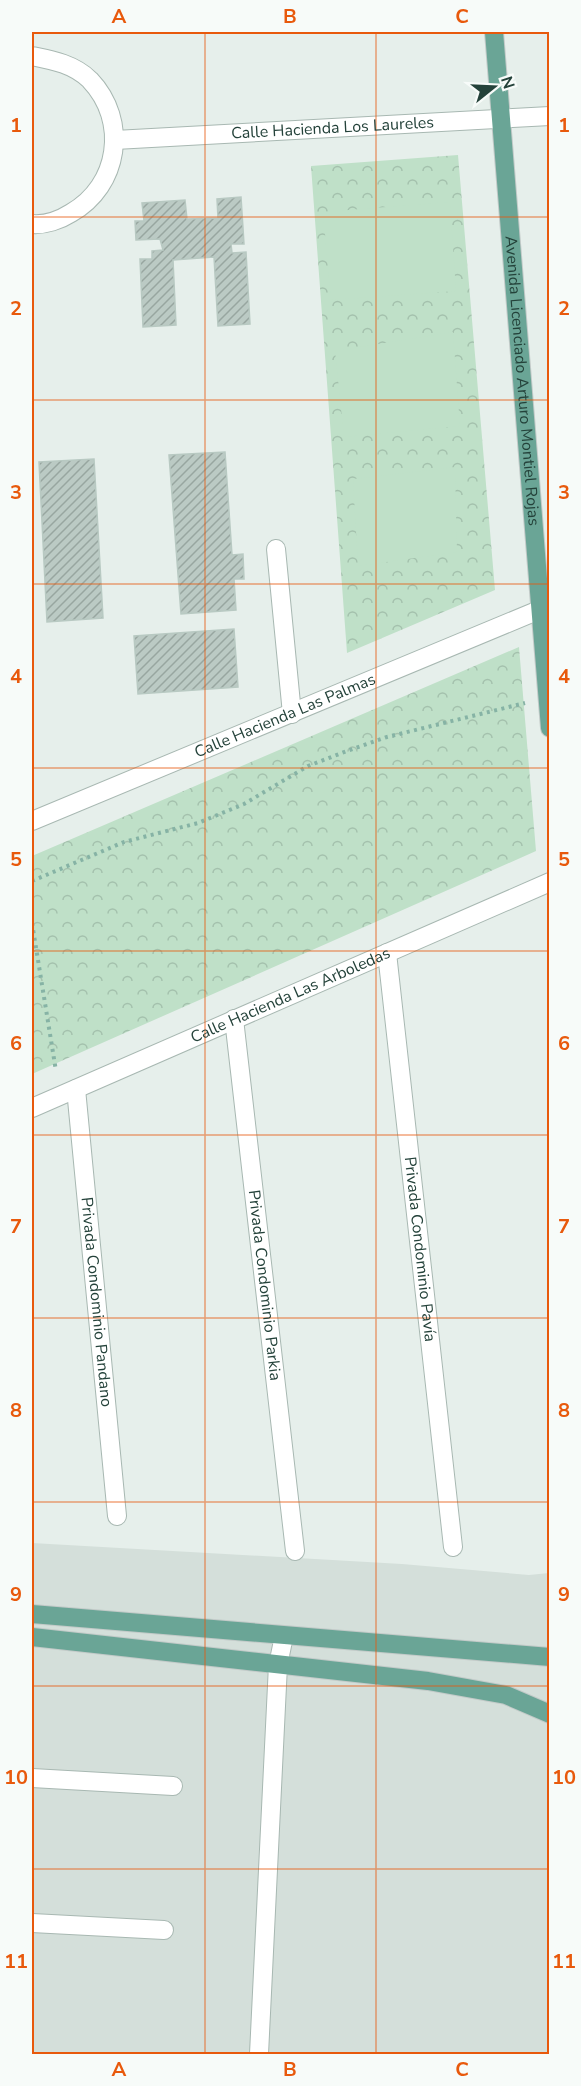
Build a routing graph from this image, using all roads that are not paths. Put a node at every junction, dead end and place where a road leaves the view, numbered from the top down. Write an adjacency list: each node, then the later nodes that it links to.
1 (494, 32): 4 (main road, Avenida Licenciado Arturo Montiel Rojas)
2 (32, 57): 5 (street)
3 (549, 116): 4 (street, Calle Hacienda Los Laureles)
4 (500, 118): 5 (street, Calle Hacienda Los Laureles); 8 (main road, Avenida Licenciado Arturo Montiel Rojas)
5 (115, 140): 6 (street)
6 (32, 224)
7 (276, 549): 9 (street)
8 (539, 610): 9 (street, Calle Hacienda Las Palmas); 10 (main road, Avenida Licenciado Arturo Montiel Rojas)
9 (292, 714): 11 (street, Calle Hacienda Las Palmas)
10 (549, 728)
11 (32, 821)
12 (549, 882): 13 (street, Calle Hacienda Las Arboledas)
13 (387, 953): 14 (street, Calle Hacienda Las Arboledas); 18 (street, Privada Condominio Pavía)
14 (234, 1019): 15 (street, Calle Hacienda Las Arboledas); 19 (street, Privada Condominio Parkia)
15 (68, 1092): 16 (street, Calle Hacienda Las Arboledas); 17 (street, Privada Condominio Pandano)
16 (32, 1108)
17 (117, 1516)
18 (453, 1547)
19 (295, 1551)
20 (32, 1614): 21 (main road)
21 (284, 1636): 23 (main road); 24 (street)
22 (32, 1638): 24 (main road)
23 (549, 1658)
24 (278, 1665): 25 (main road); 30 (street)
25 (549, 1714)
26 (32, 1778): 27 (street)
27 (173, 1786)
28 (32, 1923): 29 (street)
29 (164, 1930)
30 (259, 2055)

